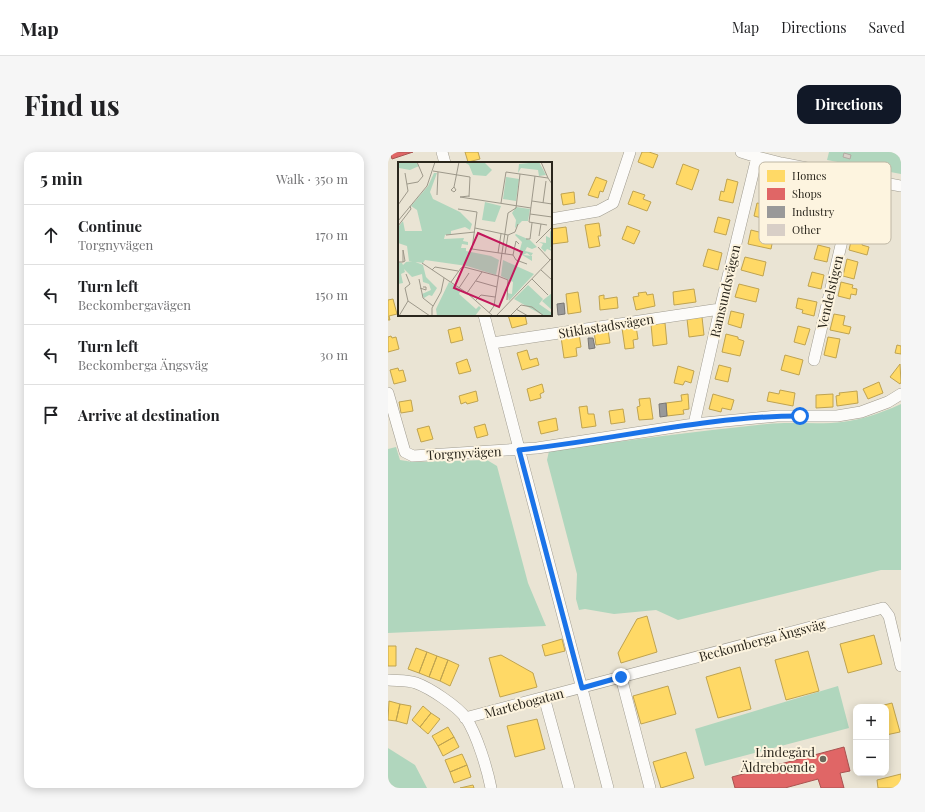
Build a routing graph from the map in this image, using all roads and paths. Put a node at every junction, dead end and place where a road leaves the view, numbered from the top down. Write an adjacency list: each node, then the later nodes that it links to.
1 (442, 152): 5 (street)
2 (630, 152): 9 (street)
3 (742, 152): 4 (street)
4 (757, 157): 6 (street); 11 (street, Ramsundsvägen)
5 (445, 162)
6 (782, 162)
7 (891, 184): 8 (street)
8 (901, 186)
9 (552, 219)
10 (841, 244): 14 (street, Vendelstigen)
11 (720, 309): 13 (street, Stiklastadsvägen); 17 (street, Ramsundsvägen)
12 (484, 316): 13 (street)
13 (492, 343): 18 (street)
14 (814, 360)
15 (388, 393): 18 (street, Torgnyvägen)
16 (901, 394): 17 (street, Torgnyvägen)
17 (694, 424): 18 (street, Torgnyvägen)
18 (519, 450): 22 (street)
19 (901, 666): 20 (street, Beckomberga Ängsväg)
20 (621, 677): 22 (street, Beckomberga Ängsväg); 28 (street)
21 (388, 680): 24 (street, Martebogatan)
22 (582, 688): 23 (street, Martebogatan); 27 (street)
23 (544, 697): 24 (street, Martebogatan); 26 (street)
24 (466, 718): 25 (street, Martebogatan)
25 (491, 788)
26 (569, 788)
27 (608, 788)
28 (650, 788)

